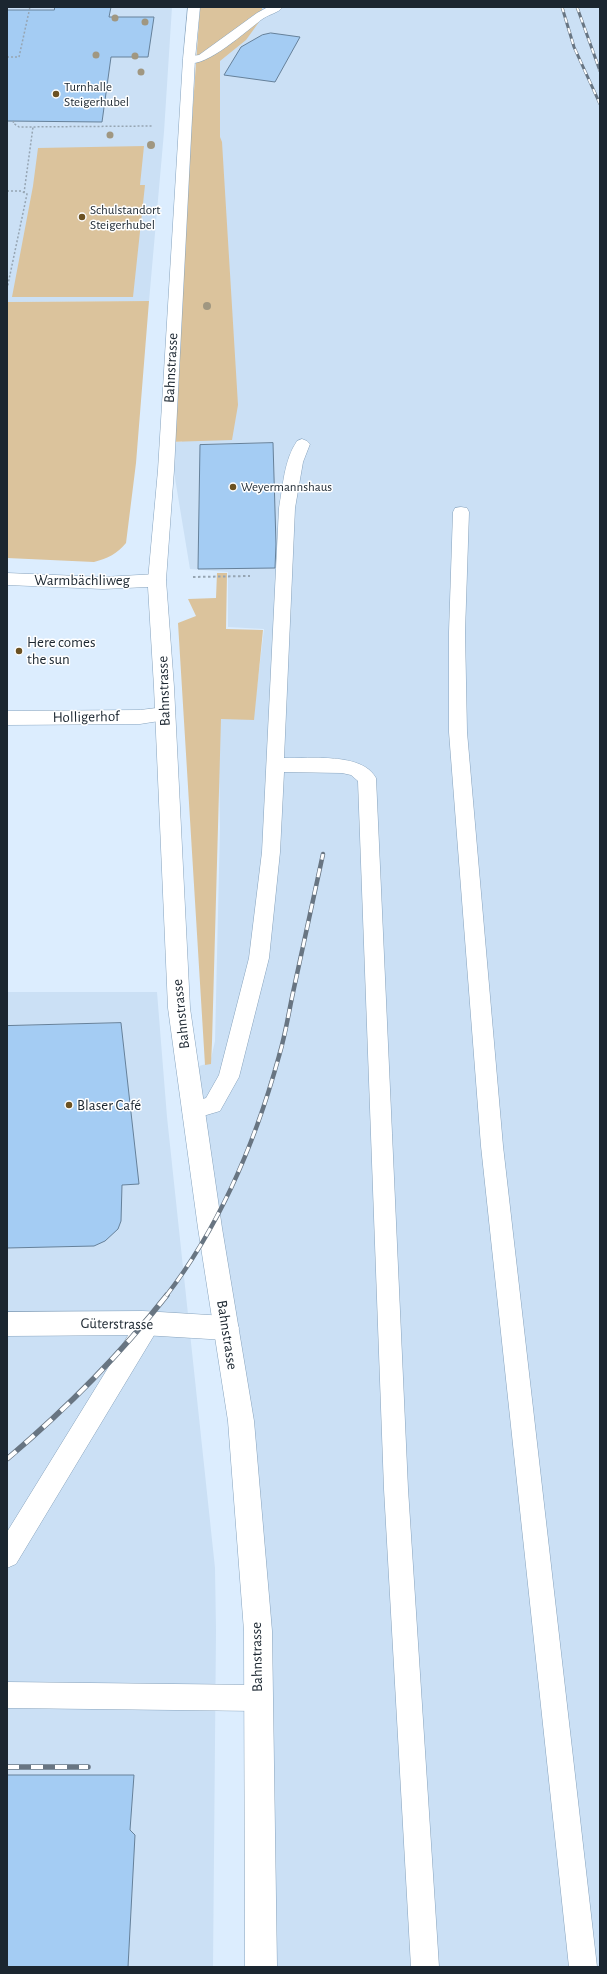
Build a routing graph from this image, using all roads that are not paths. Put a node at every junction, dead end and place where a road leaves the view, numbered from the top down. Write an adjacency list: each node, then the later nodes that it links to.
1 (194, 7): 3 (street, Bahnstrasse)
2 (277, 7): 3 (lane)
3 (189, 59): 7 (street, Bahnstrasse)
4 (302, 444): 10 (lane)
5 (461, 512): 20 (lane)
6 (7, 579): 7 (street, Warmbächliweg)
7 (157, 580): 8 (street, Bahnstrasse)
8 (165, 714): 9 (street, Holligerhof); 11 (street, Bahnstrasse)
9 (7, 718)
10 (275, 766): 11 (lane); 19 (lane)
11 (193, 1110): 14 (street, Bahnstrasse)
12 (7, 1324): 13 (street, Güterstrasse)
13 (148, 1324): 14 (street, Güterstrasse); 15 (lane)
14 (226, 1328): 17 (street, Bahnstrasse)
15 (7, 1555)
16 (7, 1695): 17 (lane)
17 (258, 1698): 18 (street, Bahnstrasse)
18 (261, 1967)
19 (425, 1967)
20 (583, 1967)

